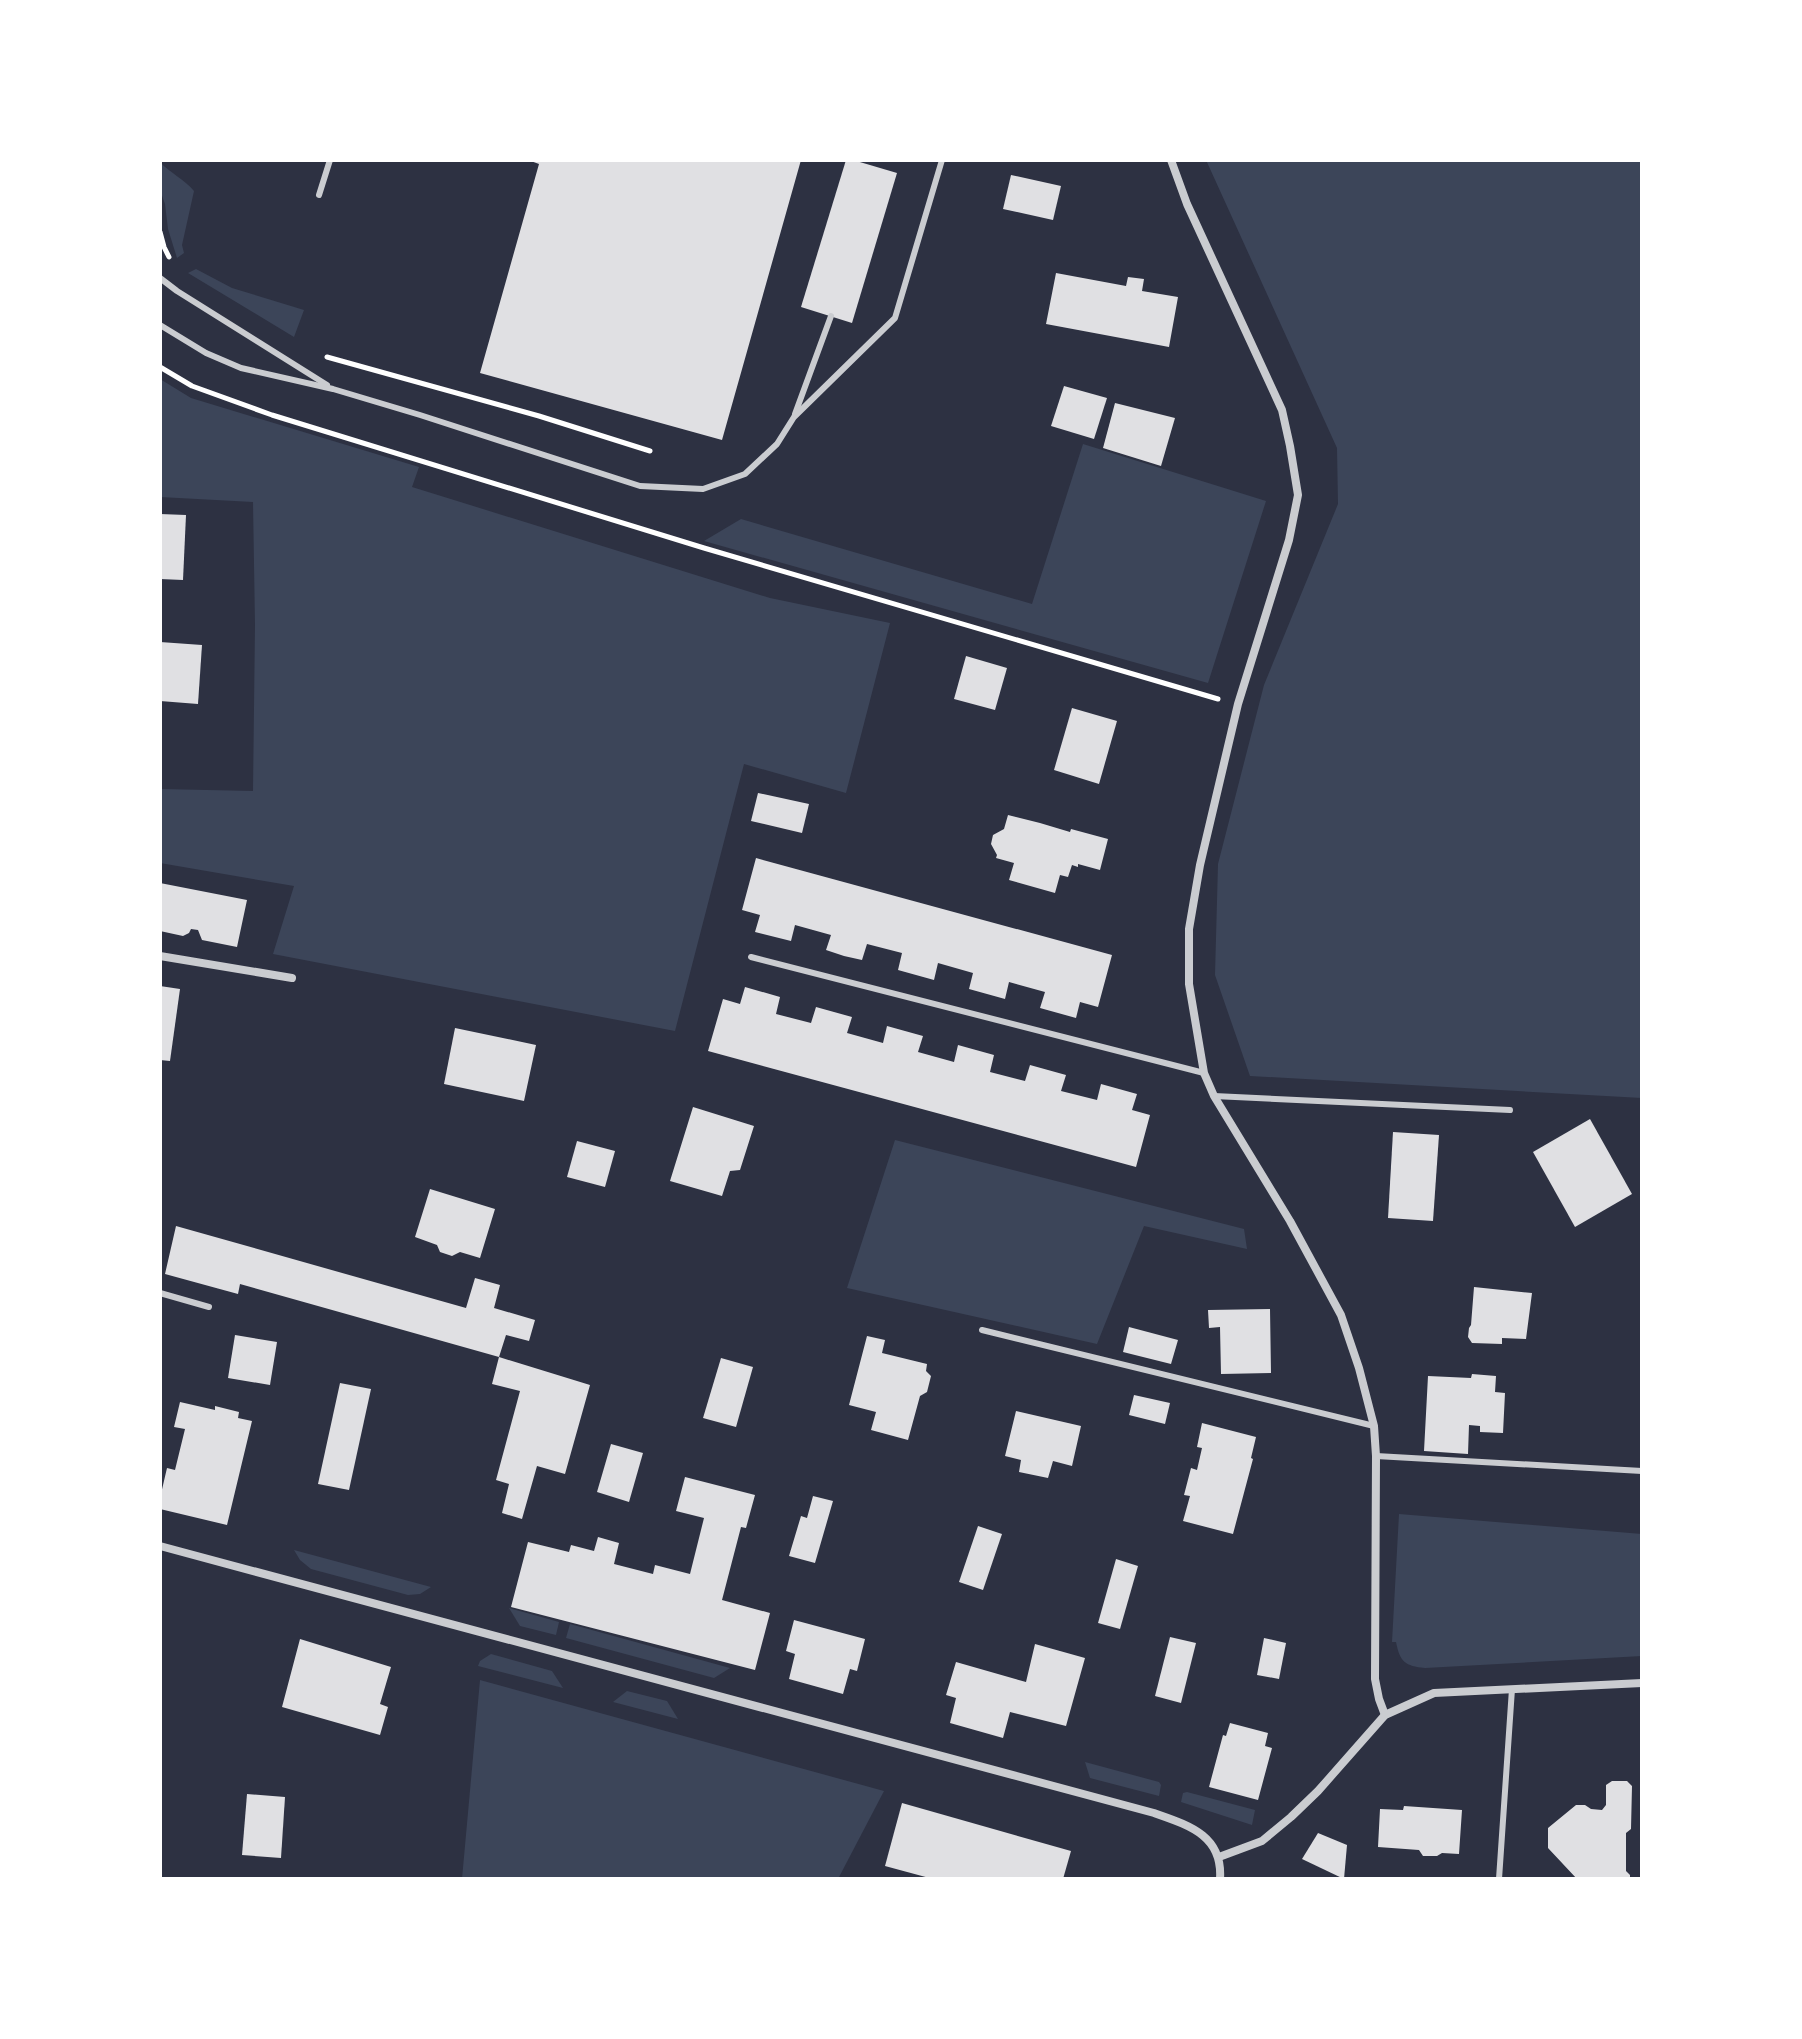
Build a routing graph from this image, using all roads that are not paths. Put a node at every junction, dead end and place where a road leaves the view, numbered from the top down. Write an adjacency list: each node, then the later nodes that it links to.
1 (330, 160): 4 (lane)
2 (942, 160): 9 (lane)
3 (1171, 160): 13 (street)
4 (319, 195)
5 (160, 278): 8 (lane)
6 (831, 316): 9 (lane)
7 (160, 325): 8 (lane)
8 (333, 389): 9 (lane)
9 (794, 417)
10 (160, 956): 12 (street)
11 (751, 957): 13 (lane)
12 (292, 978)
13 (1204, 1073): 14 (street)
14 (1214, 1096): 15 (lane); 19 (street)
15 (1510, 1110)
16 (160, 1293): 17 (lane)
17 (209, 1307)
18 (982, 1330): 19 (lane)
19 (1374, 1426): 20 (street)
20 (1376, 1456): 21 (lane); 25 (street)
21 (1642, 1471)
22 (160, 1546): 26 (street)
23 (1642, 1683): 24 (street)
24 (1512, 1689): 25 (street); 28 (lane)
25 (1385, 1715): 26 (street)
26 (1219, 1857): 27 (street)
27 (1220, 1879)
28 (1499, 1879)

